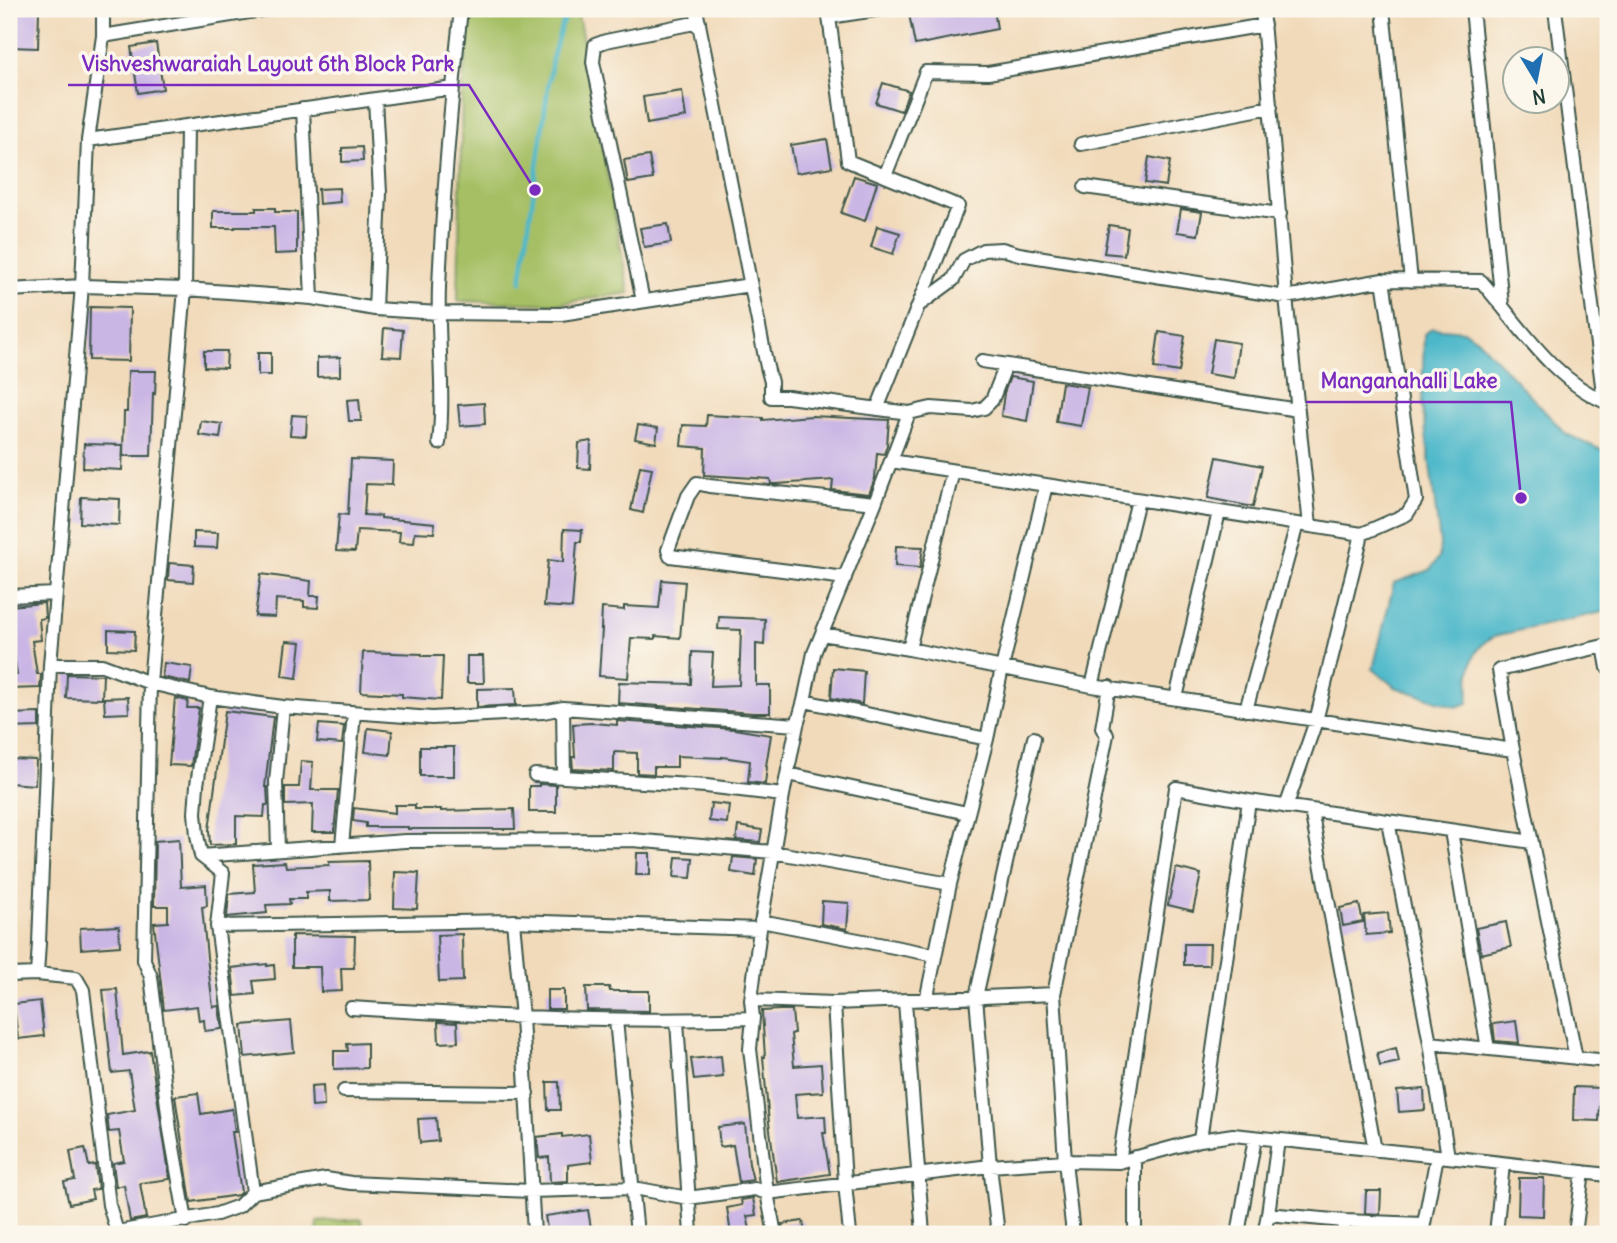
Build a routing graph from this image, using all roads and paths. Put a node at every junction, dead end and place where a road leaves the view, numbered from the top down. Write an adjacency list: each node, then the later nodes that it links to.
1 (103, 9): 13 (street)
2 (268, 9): 13 (street)
3 (461, 9): 14 (street)
4 (696, 9): 11 (street)
5 (882, 9): 10 (street)
6 (1262, 9): 12 (street)
7 (1383, 9): 25 (street)
8 (1472, 9): 34 (street)
9 (1555, 9): 39 (street)
10 (829, 13): 21 (street)
11 (698, 22): 26 (street); 32 (street)
12 (1264, 25): 16 (street); 21 (street)
13 (103, 36): 19 (street)
14 (453, 88): 15 (street); 36 (street)
15 (375, 99): 17 (street); 35 (street)
16 (1271, 107): 20 (street); 23 (street)
17 (303, 109): 18 (street); 31 (street)
18 (187, 126): 19 (street); 28 (street)
19 (88, 139): 27 (street)
20 (1080, 144)
21 (885, 176): 33 (street)
22 (1085, 187): 23 (street)
23 (1280, 214): 30 (street)
24 (1383, 280): 25 (street); 30 (street); 51 (street)
25 (1411, 281): 34 (street)
26 (750, 285): 32 (street); 40 (street)
27 (82, 286): 28 (street); 29 (street); 53 (street)
28 (185, 289): 31 (street); 61 (street)
29 (9, 290)
30 (1286, 297): 33 (street); 41 (street)
31 (312, 298): 35 (street)
32 (643, 302): 36 (street)
33 (919, 305): 40 (street)
34 (1503, 305): 39 (street)
35 (375, 309): 36 (street)
36 (439, 313): 43 (street)
37 (982, 361): 38 (street)
38 (1006, 365): 41 (street); 42 (street)
39 (1606, 402)
40 (877, 409): 42 (street)
41 (1298, 410): 50 (street)
42 (909, 413): 44 (street)
43 (439, 443)
44 (891, 461): 45 (street); 48 (street)
45 (953, 471): 46 (street); 57 (street)
46 (1046, 485): 47 (street); 59 (street)
47 (1139, 500): 49 (street); 62 (street)
48 (875, 503): 52 (street); 52 (street)
49 (1219, 512): 50 (street); 65 (street)
50 (1304, 525): 51 (street); 69 (street)
51 (1362, 534): 71 (street)
52 (845, 578): 55 (street)
53 (56, 594): 54 (street); 58 (street)
54 (9, 596)
55 (822, 634): 57 (street); 66 (street)
56 (1606, 645): 60 (street); 75 (street)
57 (909, 649): 59 (street)
58 (50, 665): 61 (street); 96 (street)
59 (1002, 668): 62 (street); 74 (street)
60 (1608, 668)
61 (150, 683): 64 (street); 135 (street)
62 (1092, 685): 63 (street)
63 (1109, 687): 65 (street); 98 (street)
64 (210, 697): 67 (street); 90 (street)
65 (1176, 698): 69 (street)
66 (804, 701): 72 (street); 74 (street)
67 (283, 707): 70 (street); 88 (street)
68 (563, 708): 70 (street); 72 (street); 78 (street)
69 (1246, 710): 71 (street)
70 (354, 713): 87 (street)
71 (1316, 721): 75 (street); 81 (street)
72 (797, 725): 76 (street)
73 (1034, 738): 99 (street)
74 (987, 739): 83 (street)
75 (1513, 750): 86 (street)
76 (788, 774): 79 (street); 83 (street)
77 (535, 775): 78 (street)
78 (564, 777): 79 (street)
79 (783, 795): 89 (street)
80 (1248, 801): 81 (street); 116 (street); 122 (street)
81 (1286, 807): 82 (street)
82 (1311, 810): 84 (street); 118 (street)
83 (967, 813): 91 (street)
84 (1388, 821): 85 (street); 109 (street)
85 (1451, 831): 86 (street); 110 (street)
86 (1532, 842): 111 (street)
87 (342, 846): 88 (street); 89 (street)
88 (278, 850): 90 (street)
89 (773, 852): 91 (street); 93 (street)
90 (201, 856): 94 (street)
91 (950, 884): 95 (street)
92 (513, 921): 93 (street); 94 (street); 105 (street)
93 (761, 925): 95 (street); 100 (street)
94 (217, 926): 131 (street)
95 (935, 955): 101 (street)
96 (37, 974): 97 (street); 135 (street)
97 (9, 975)
98 (1054, 995): 99 (street); 121 (street)
99 (976, 998): 101 (street); 124 (street)
100 (751, 1000): 103 (street); 106 (street)
101 (926, 1001): 102 (street)
102 (905, 1002): 103 (street); 126 (street)
103 (834, 1003): 128 (street)
104 (351, 1008): 105 (street)
105 (522, 1017): 107 (street); 114 (street)
106 (753, 1018): 108 (street); 132 (street)
107 (616, 1020): 108 (street); 129 (street)
108 (677, 1021): 133 (street)
109 (1430, 1042): 110 (street); 119 (street)
110 (1488, 1048): 111 (street)
111 (1576, 1058): 112 (street)
112 (1608, 1062)
113 (344, 1091): 114 (street)
114 (527, 1093): 130 (street)
115 (1255, 1138): 116 (street); 117 (street); 147 (street)
116 (1200, 1140): 120 (street)
117 (1278, 1140): 118 (street); 134 (street)
118 (1375, 1150): 119 (street)
119 (1443, 1156): 123 (street); 137 (street)
120 (1135, 1157): 122 (street); 146 (street)
121 (1065, 1161): 122 (street); 124 (street); 145 (street)
122 (1119, 1161)
123 (1503, 1164): 125 (street); 150 (street)
124 (990, 1166): 126 (street); 144 (street)
125 (1583, 1172): 127 (street); 151 (street)
126 (917, 1175): 128 (street); 143 (street)
127 (1608, 1175)
128 (845, 1183): 132 (street); 142 (street)
129 (634, 1188): 130 (street); 133 (street); 139 (street)
130 (531, 1191): 131 (street); 138 (street)
131 (253, 1192): 135 (street)
132 (767, 1193): 133 (street); 141 (street)
133 (688, 1198): 140 (street)
134 (1268, 1214): 136 (street); 148 (street)
135 (186, 1221)
136 (1344, 1221): 137 (street); 149 (street)
137 (1423, 1229)
138 (534, 1234)
139 (637, 1234)
140 (691, 1234)
141 (775, 1234)
142 (850, 1234)
143 (923, 1234)
144 (998, 1234)
145 (1073, 1234)
146 (1135, 1234)
147 (1237, 1234)
148 (1264, 1234)
149 (1344, 1234)
150 (1496, 1234)
151 (1575, 1234)

